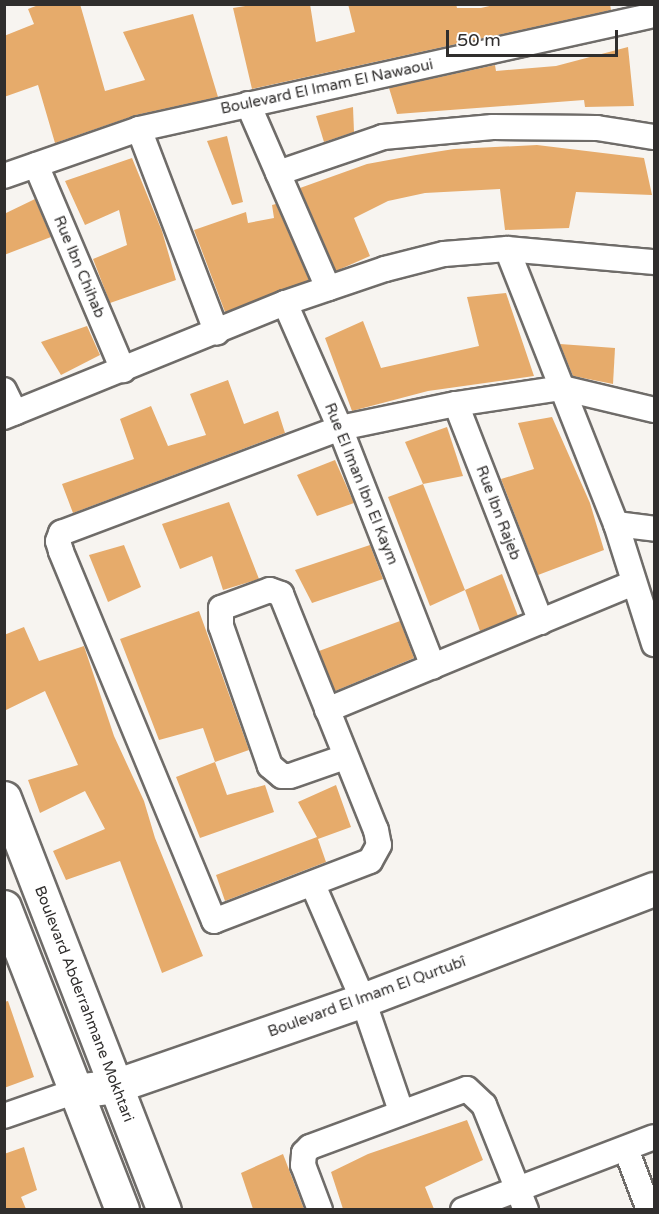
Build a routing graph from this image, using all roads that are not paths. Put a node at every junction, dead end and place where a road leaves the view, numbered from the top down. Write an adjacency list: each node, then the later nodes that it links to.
1 (654, 15): 2 (street, Boulevard El Imam El Nawaoui)
2 (248, 104): 3 (street, Boulevard El Imam El Nawaoui); 6 (street)
3 (139, 129): 5 (street, Boulevard El Imam El Nawaoui); 12 (street)
4 (654, 137): 6 (street)
5 (36, 165): 7 (street, Boulevard El Imam El Nawaoui); 13 (street, Rue Ibn Chihab)
6 (278, 173): 10 (street)
7 (4, 176)
8 (507, 249): 9 (street); 10 (street); 14 (street)
9 (654, 262)
10 (328, 288): 11 (street)
11 (285, 303): 12 (street); 19 (street, Rue El Iman Ibn El Kaym)
12 (217, 333): 13 (street)
13 (123, 370): 18 (street)
14 (562, 388): 16 (street); 17 (street); 20 (street)
15 (4, 390): 18 (street)
16 (456, 404): 19 (street); 23 (street, Rue Ibn Rajeb)
17 (654, 410)
18 (10, 415)
19 (340, 428): 25 (street, Rue El Iman Ibn El Kaym); 29 (street)
20 (616, 524): 21 (street); 22 (street)
21 (654, 529)
22 (634, 583): 23 (street); 24 (street)
23 (541, 622): 25 (street)
24 (654, 644)
25 (433, 667): 26 (street)
26 (327, 710): 27 (street); 27 (street)
27 (345, 757): 29 (street)
28 (4, 798): 33 (main road, Boulevard Abderrahmane Mokhtari)
29 (314, 885): 32 (street)
30 (654, 889): 32 (main road, Boulevard El Imam El Qurtubî)
31 (4, 907): 34 (main road)
32 (363, 1000): 33 (main road, Boulevard El Imam El Qurtubî); 35 (street)
33 (115, 1086): 34 (main road, Boulevard El Imam El Qurtubî); 41 (main road, Boulevard Abderrahmane Mokhtari)
34 (76, 1091): 36 (street); 40 (main road)
35 (401, 1111): 39 (street); 42 (street)
36 (4, 1116)
37 (654, 1137): 38 (street)
38 (626, 1149): 39 (street); 44 (street)
39 (523, 1200): 43 (street)
40 (122, 1209)
41 (164, 1209)
42 (320, 1209)
43 (462, 1209)
44 (649, 1209)

